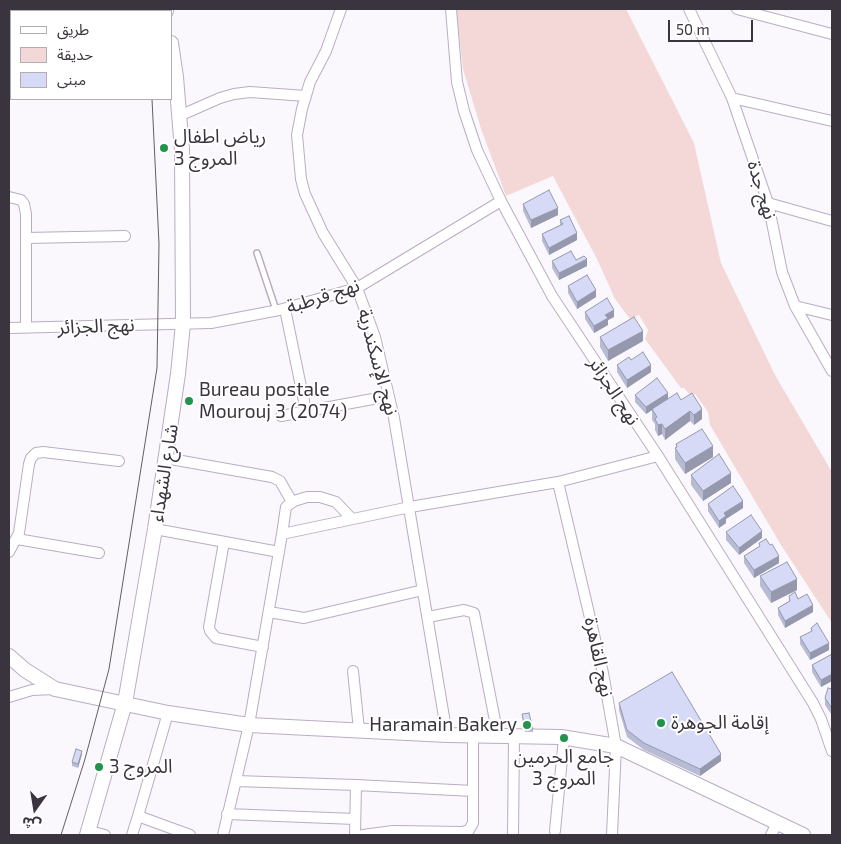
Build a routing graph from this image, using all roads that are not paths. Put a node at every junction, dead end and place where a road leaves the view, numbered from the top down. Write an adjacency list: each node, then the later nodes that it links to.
1 (341, 9): 7 (street, نهج الإسكندرية)
2 (451, 9): 12 (street, نهج الجزائر)
3 (689, 9): 8 (street, نهج جدة)
4 (737, 9): 5 (street)
5 (832, 34)
6 (172, 51): 9 (street, شارع الشهداء)
7 (306, 96): 9 (street); 18 (street, نهج الإسكندرية)
8 (732, 98): 10 (street); 13 (street, نهج جدة)
9 (180, 116): 22 (street, شارع الشهداء)
10 (832, 120)
11 (9, 197): 16 (street)
12 (501, 200): 18 (street, نهج قرطبة); 29 (street, نهج الجزائر)
13 (768, 203): 14 (street); 19 (street, نهج جدة)
14 (832, 221)
15 (125, 236): 16 (street)
16 (26, 238): 24 (street)
17 (257, 253): 20 (lane)
18 (357, 288): 20 (street, نهج قرطبة); 26 (street, نهج الإسكندرية)
19 (796, 306): 21 (street); 25 (street, نهج جدة)
20 (281, 310): 22 (street, نهج قرطبة); 27 (street)
21 (832, 315)
22 (183, 324): 24 (street, نهج الجزائر); 30 (street, شارع الشهداء)
23 (9, 328): 24 (street, نهج الجزائر)
24 (26, 328)
25 (832, 370)
26 (389, 396): 27 (street); 34 (street, نهج الإسكندرية)
27 (306, 411): 28 (street)
28 (281, 416)
29 (658, 456): 32 (street); 61 (street, نهج الجزائر)
30 (165, 458): 33 (street); 36 (street, شارع الشهداء)
31 (119, 461): 38 (street)
32 (558, 482): 34 (street); 60 (street, نهج القاهرة)
33 (292, 502): 35 (street); 37 (street)
34 (410, 507): 35 (street); 43 (street, نهج الإسكندرية)
35 (352, 519): 37 (street)
36 (155, 529): 39 (street); 51 (street, شارع الشهداء)
37 (282, 534): 41 (street)
38 (17, 539): 40 (street); 42 (street)
39 (224, 542): 41 (street); 46 (street)
40 (9, 552)
41 (279, 552): 44 (street)
42 (99, 553)
43 (423, 590): 44 (street); 45 (street, نهج الإسكندرية)
44 (269, 612): 46 (street)
45 (428, 617): 55 (street, نهج الإسكندرية); 57 (street)
46 (263, 647): 53 (street)
47 (9, 656): 49 (street)
48 (352, 671): 54 (street)
49 (55, 689): 50 (street); 51 (street)
50 (9, 696)
51 (125, 703): 52 (street); 70 (street, شارع الشهداء)
52 (168, 713): 53 (street); 66 (street)
53 (249, 724): 54 (street); 62 (street)
54 (359, 730): 55 (street)
55 (447, 735): 56 (street)
56 (474, 735): 57 (street); 64 (street)
57 (498, 736): 58 (street)
58 (514, 736): 59 (street); 77 (street)
59 (564, 738): 60 (street); 69 (street)
60 (616, 746): 68 (street); 78 (street, نهج القاهرة)
61 (832, 751)
62 (236, 780): 63 (street); 65 (street)
63 (356, 786): 64 (street); 67 (street)
64 (473, 791): 76 (street)
65 (227, 814): 67 (street); 74 (street)
66 (138, 816): 72 (street); 73 (street)
67 (355, 819): 75 (street)
68 (774, 829): 79 (street)
69 (555, 831)
70 (88, 833): 71 (street)
71 (105, 835)
72 (132, 835)
73 (190, 835)
74 (223, 835)
75 (355, 835)
76 (363, 835)
77 (512, 835)
78 (612, 835)
79 (803, 835)

